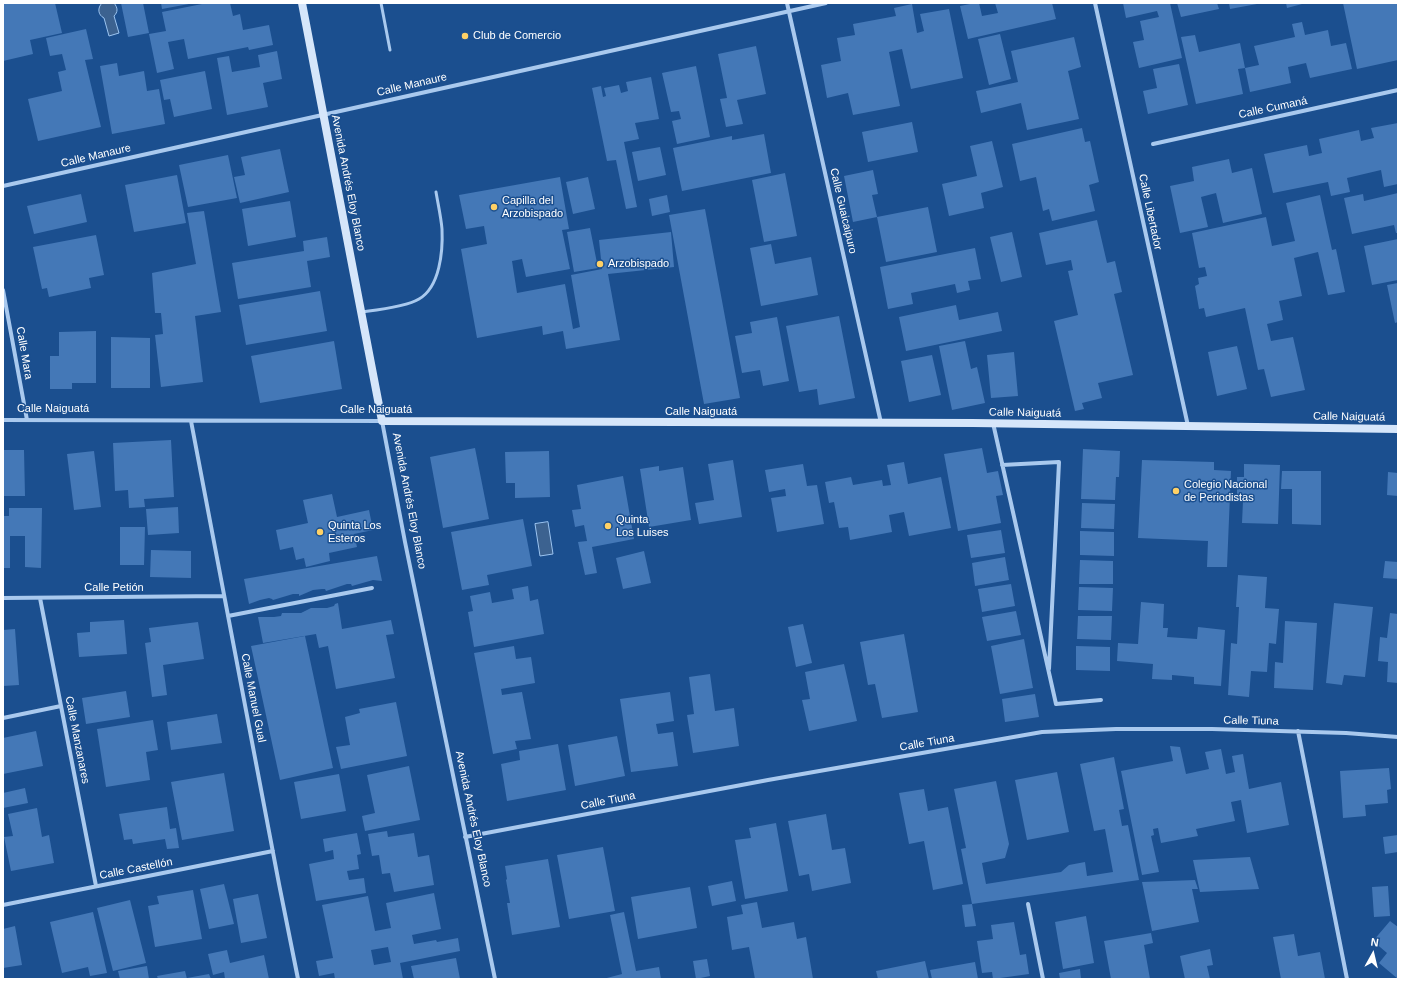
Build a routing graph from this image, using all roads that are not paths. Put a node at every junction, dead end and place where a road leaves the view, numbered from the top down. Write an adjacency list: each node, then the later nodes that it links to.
1 (302, 3): 9 (street, Avenida Andrés Eloy Blanco)
2 (381, 3): 7 (lane)
3 (787, 3): 6 (street, Calle Guaicaipuro)
4 (826, 3): 6 (street, Calle Manaure)
5 (1094, 3): 21 (street, Calle Libertador)
6 (789, 11): 9 (street, Calle Manaure); 19 (street, Calle Guaicaipuro)
7 (390, 50)
8 (1398, 90): 10 (street, Calle Cumaná)
9 (323, 114): 11 (street, Calle Manaure); 14 (street, Avenida Andrés Eloy Blanco)
10 (1153, 144)
11 (3, 186)
12 (436, 192): 14 (lane)
13 (3, 290): 16 (street, Calle Mara)
14 (362, 312): 18 (street, Avenida Andrés Eloy Blanco)
15 (3, 420): 16 (street, Calle Naiguatá)
16 (27, 420): 17 (street, Calle Naiguatá)
17 (191, 421): 18 (street, Calle Naiguatá); 25 (street, Calle Manuel Gual)
18 (382, 421): 19 (street, Calle Naiguatá); 35 (street, Avenida Andrés Eloy Blanco)
19 (881, 423): 20 (street, Calle Naiguatá)
20 (993, 424): 21 (street, Calle Naiguatá); 23 (street)
21 (1188, 426): 22 (street, Calle Naiguatá)
22 (1398, 429)
23 (1002, 465): 29 (street); 29 (street)
24 (372, 588): 28 (street)
25 (224, 596): 27 (street, Calle Petión); 28 (street, Calle Manuel Gual)
26 (3, 598): 27 (street, Calle Petión)
27 (40, 598): 31 (street, Calle Manzanares)
28 (228, 616): 36 (street, Calle Manuel Gual)
29 (1049, 675): 30 (street)
30 (1102, 700)
31 (61, 706): 32 (street); 37 (street, Calle Manzanares)
32 (3, 718)
33 (1298, 731): 34 (street, Calle Tiuna); 35 (street, Calle Tiuna); 43 (street)
34 (1398, 737)
35 (465, 837): 41 (street, Avenida Andrés Eloy Blanco)
36 (273, 852): 37 (street, Calle Castellón); 40 (street, Calle Manuel Gual)
37 (96, 886): 39 (street, Calle Castellón)
38 (1028, 904): 42 (street)
39 (3, 905)
40 (298, 979)
41 (495, 979)
42 (1043, 979)
43 (1347, 979)

